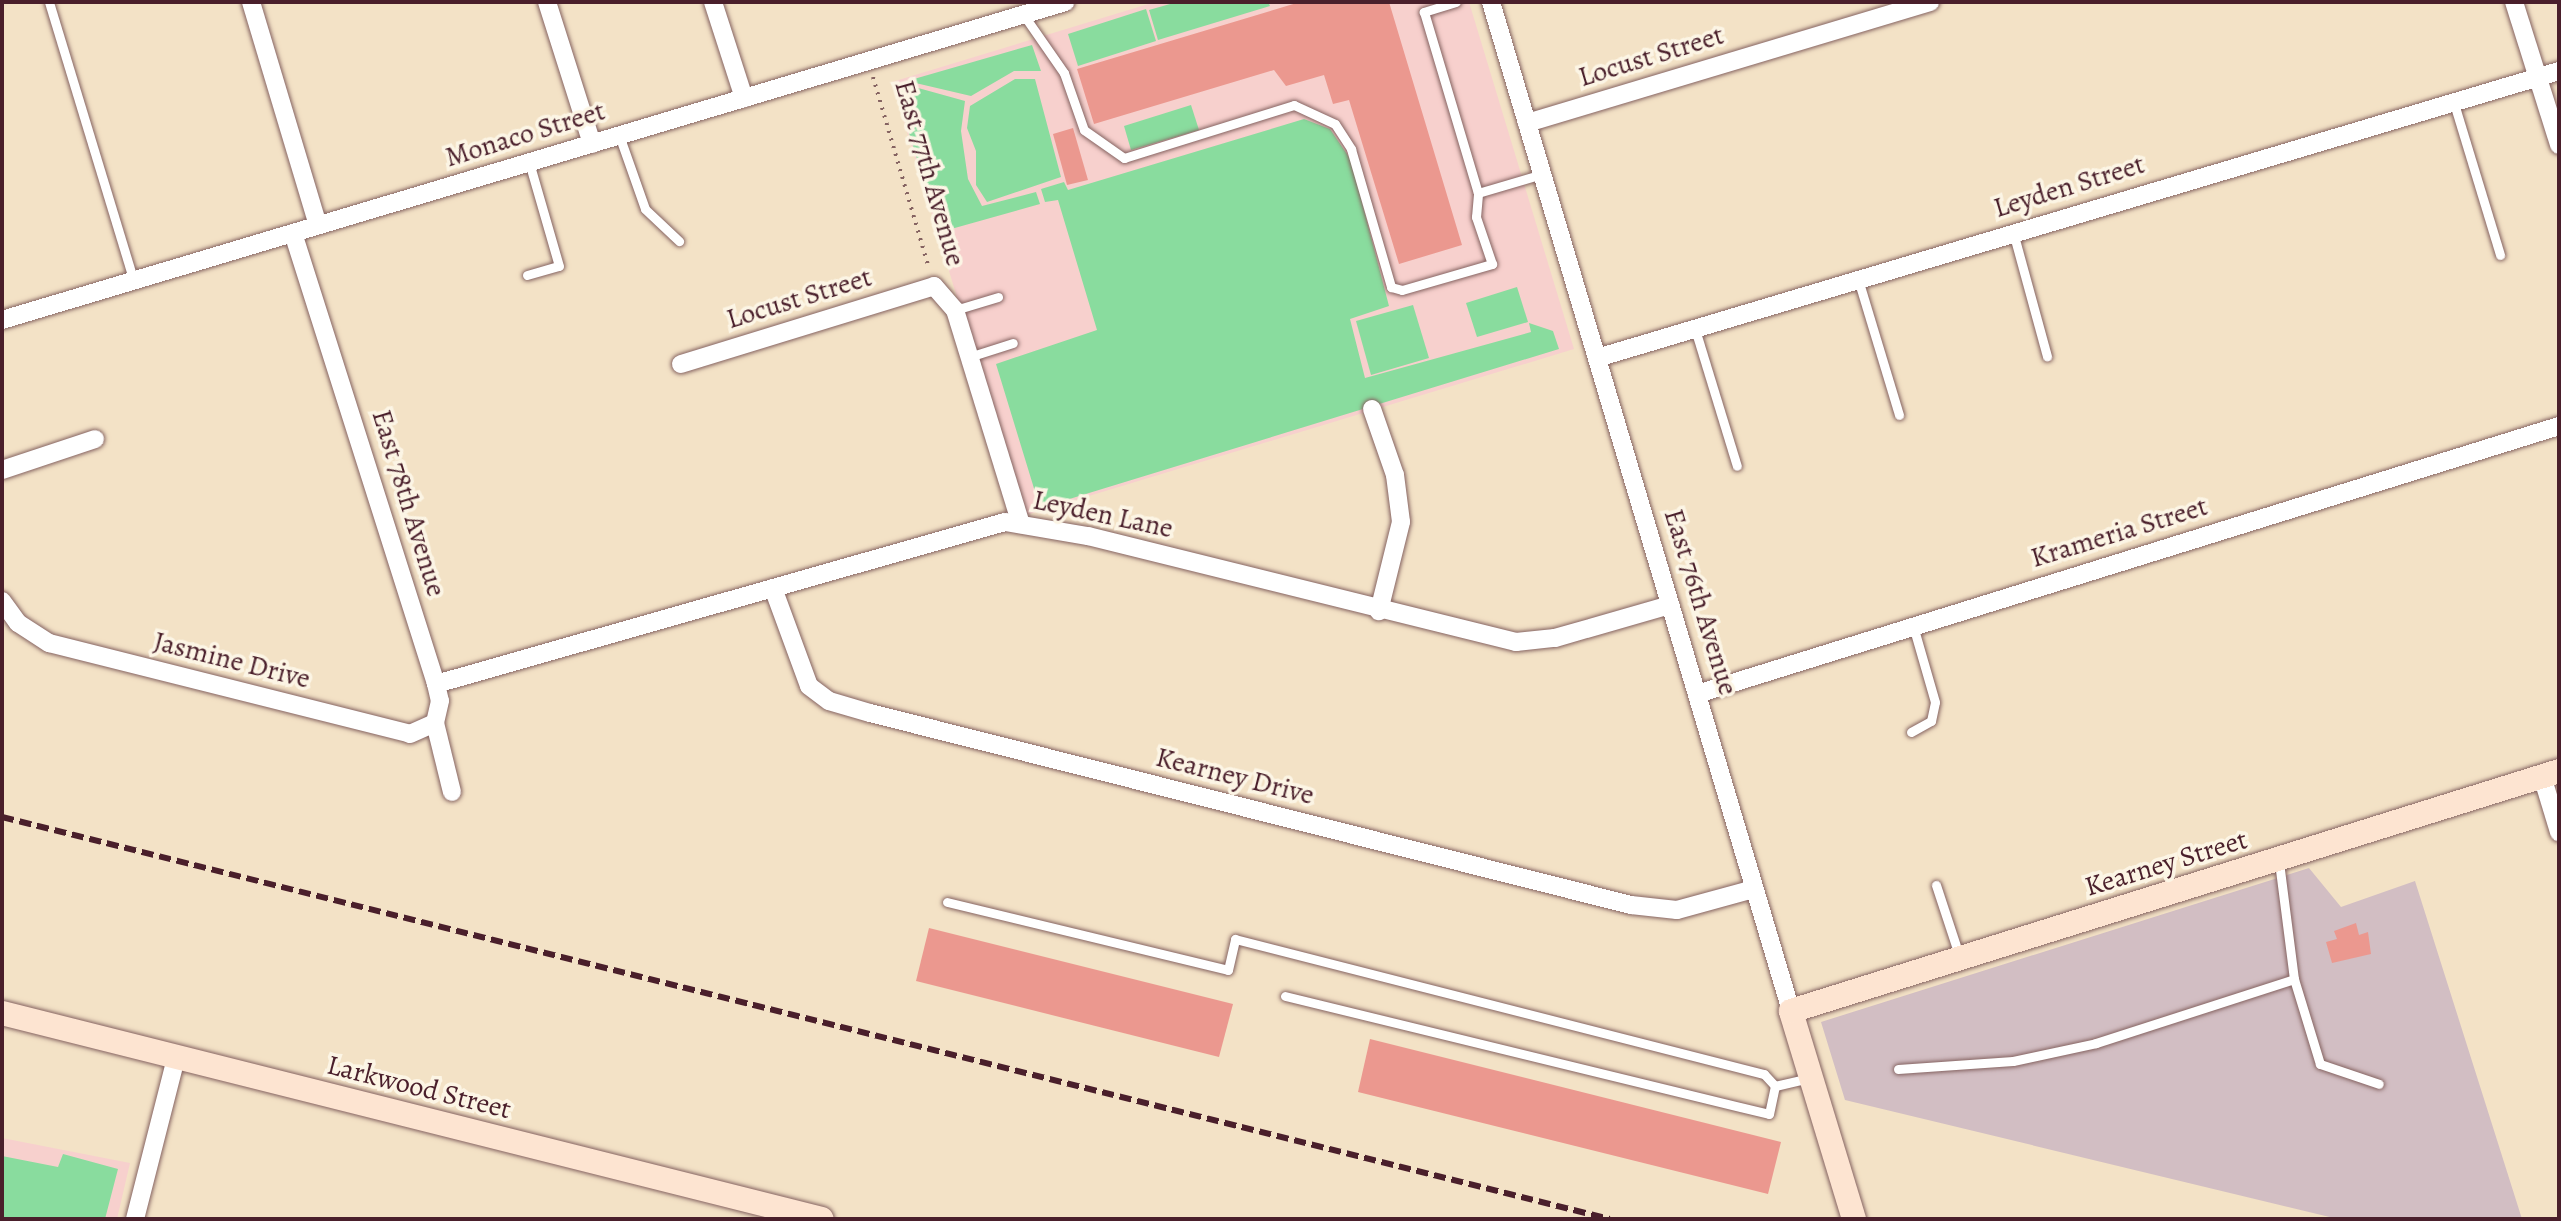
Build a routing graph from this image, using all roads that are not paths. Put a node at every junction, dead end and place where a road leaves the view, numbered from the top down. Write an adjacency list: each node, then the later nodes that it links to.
1 (49, 2): 29 (lane)
2 (251, 2): 22 (street)
3 (547, 2): 17 (street)
4 (713, 2): 13 (street)
5 (1065, 2): 10 (street, Monaco Street)
6 (1491, 2): 15 (street, East 76th Avenue)
7 (1930, 2): 15 (street, Locust Street)
8 (2514, 2): 12 (street)
9 (1454, 3): 21 (lane)
10 (1022, 8): 13 (street, Monaco Street); 21 (lane)
11 (2559, 71): 12 (street, Leyden Street)
12 (2538, 76): 14 (street, Leyden Street); 18 (street)
13 (744, 98): 16 (street, Monaco Street)
14 (2453, 100): 23 (street, Leyden Street); 26 (lane)
15 (1527, 123): 20 (street, East 76th Avenue)
16 (619, 135): 17 (street, Monaco Street); 25 (lane)
17 (592, 144): 19 (street, Monaco Street)
18 (2559, 145)
19 (529, 162): 22 (street, Monaco Street); 27 (lane)
20 (1542, 174): 21 (lane); 38 (street, East 76th Avenue)
21 (1478, 193)
22 (318, 225): 24 (street, Monaco Street)
23 (2013, 232): 28 (street, Leyden Street); 36 (lane)
24 (293, 233): 29 (street, Monaco Street); 52 (street, East 78th Avenue)
25 (679, 241)
26 (2500, 255)
27 (527, 275)
28 (1858, 279): 34 (street, Leyden Street); 41 (lane)
29 (134, 281): 33 (street, Monaco Street)
30 (934, 286): 32 (street, East 77th Avenue); 39 (street, Locust Street)
31 (998, 297): 32 (lane)
32 (955, 310): 37 (street, East 77th Avenue)
33 (2, 320)
34 (1695, 329): 38 (street, Leyden Street); 44 (lane)
35 (1013, 343): 37 (lane)
36 (2047, 356)
37 (969, 357): 46 (street, East 77th Avenue)
38 (1597, 358): 49 (street, East 76th Avenue)
39 (681, 364)
40 (1372, 409): 50 (street)
41 (1899, 415)
42 (2559, 426): 51 (street, Krameria Street)
43 (95, 439): 45 (street)
44 (1737, 466)
45 (2, 470)
46 (1021, 524): 47 (street, Leyden Lane); 50 (street, Leyden Lane)
47 (773, 588): 52 (street, Leyden Lane); 61 (street, Kearney Drive)
48 (2, 601): 54 (street, Jasmine Drive)
49 (1670, 605): 50 (street, Leyden Lane); 53 (street, East 76th Avenue)
50 (1379, 611)
51 (1913, 626): 53 (street, Krameria Street); 55 (lane)
52 (436, 684): 54 (street, East 78th Avenue)
53 (1697, 694): 61 (street, East 76th Avenue)
54 (435, 723): 57 (street, East 78th Avenue)
55 (1911, 732)
56 (2550, 774): 58 (street); 59 (street, Kearney Street)
57 (452, 792)
58 (2559, 832)
59 (2279, 859): 63 (street, Kearney Street); 64 (lane)
60 (1936, 885): 63 (lane)
61 (1754, 889): 66 (street, East 76th Avenue)
62 (947, 902): 72 (lane)
63 (1960, 958): 66 (street, Kearney Street)
64 (2294, 979): 69 (lane); 71 (lane)
65 (1285, 996): 72 (lane)
66 (1791, 1011): 70 (street, East 76th Avenue)
67 (2, 1013): 68 (street, Larkwood Street)
68 (176, 1058): 73 (street); 74 (street, Larkwood Street)
69 (1898, 1069)
70 (1811, 1078): 72 (lane); 75 (street, East 76th Avenue)
71 (2379, 1084)
72 (1775, 1086)
73 (135, 1219)
74 (822, 1219)
75 (1854, 1219)

